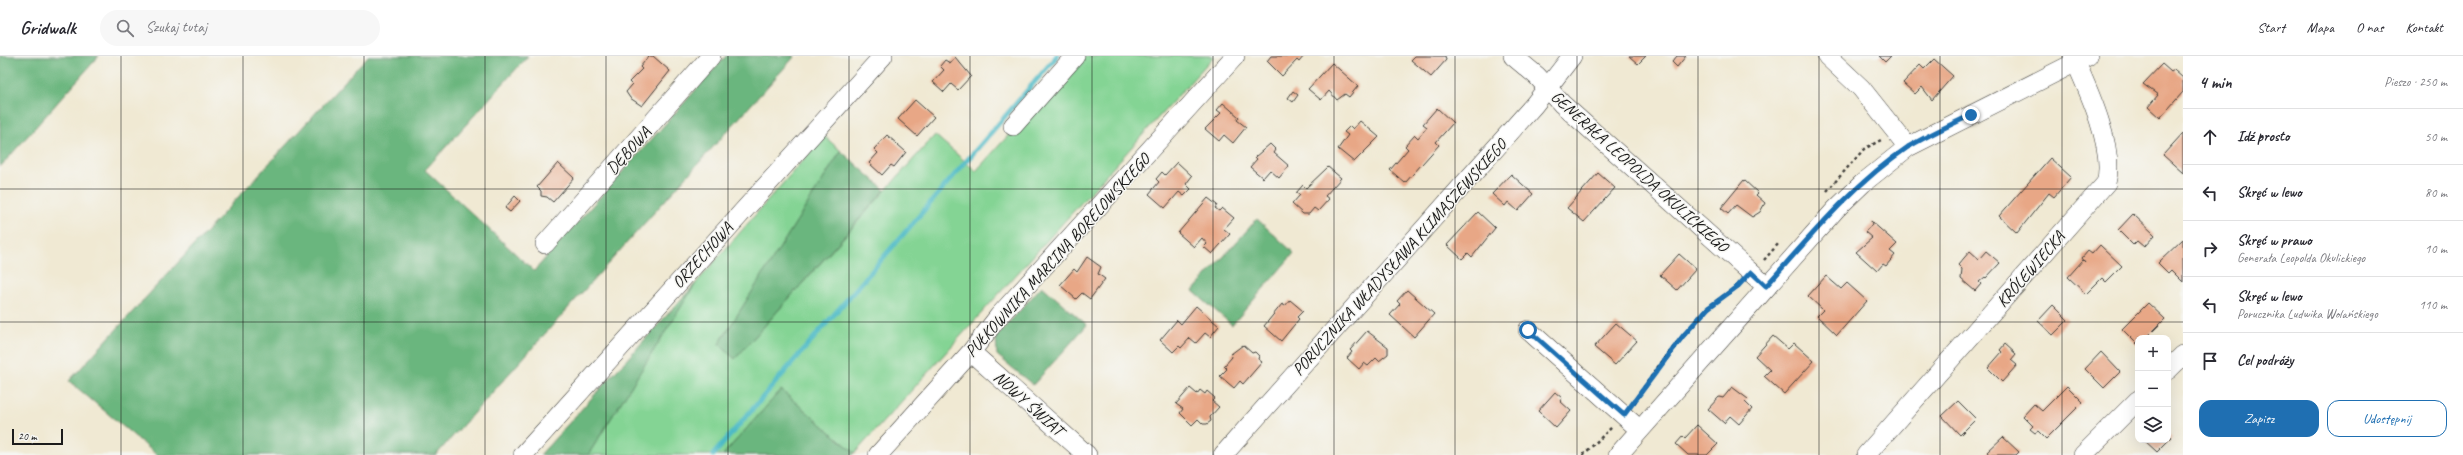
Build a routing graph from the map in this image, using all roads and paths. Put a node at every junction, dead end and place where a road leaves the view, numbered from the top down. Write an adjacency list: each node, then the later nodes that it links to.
1 (712, 56): 15 (street, DĘBOWA)
2 (883, 56): 25 (street, ORZECHOWA)
3 (1075, 56): 10 (street)
4 (1236, 56): 19 (street, PUŁKOWNIKA MARCINA BORELOWSKIEGO)
5 (1513, 56): 9 (street, GENERAŁA LEOPOLDA OKULICKIEGO)
6 (1572, 56): 9 (street, PORUCZNIKA WŁADYSŁAWA KLIMASZEWSKIEGO)
7 (1827, 56): 11 (street)
8 (2079, 58): 12 (street); 31 (street, KRÓLEWIECKA)
9 (1548, 87): 16 (street, GENERAŁA LEOPOLDA OKULICKIEGO); 28 (street, PORUCZNIKA WŁADYSŁAWA KLIMASZEWSKIEGO)
10 (1013, 126)
11 (1897, 131): 12 (street); 13 (path)
12 (1908, 147): 17 (street)
13 (1823, 195)
14 (1782, 241): 16 (path)
15 (545, 244)
16 (1751, 272): 17 (street, GENERAŁA LEOPOLDA OKULICKIEGO); 23 (path)
17 (1766, 286): 24 (street)
18 (1528, 330): 23 (street)
19 (971, 352): 26 (street, PUŁKOWNIKA MARCINA BORELOWSKIEGO); 27 (street, NOWY ŚWIAT)
20 (2183, 355): 21 (street)
21 (2171, 367)
22 (2135, 403): 32 (street)
23 (1624, 415): 24 (street); 29 (path)
24 (1640, 430): 30 (street)
25 (524, 455)
26 (878, 455)
27 (1087, 455)
28 (1223, 455)
29 (1582, 455)
30 (1618, 455)
31 (1866, 455)
32 (2083, 455)

